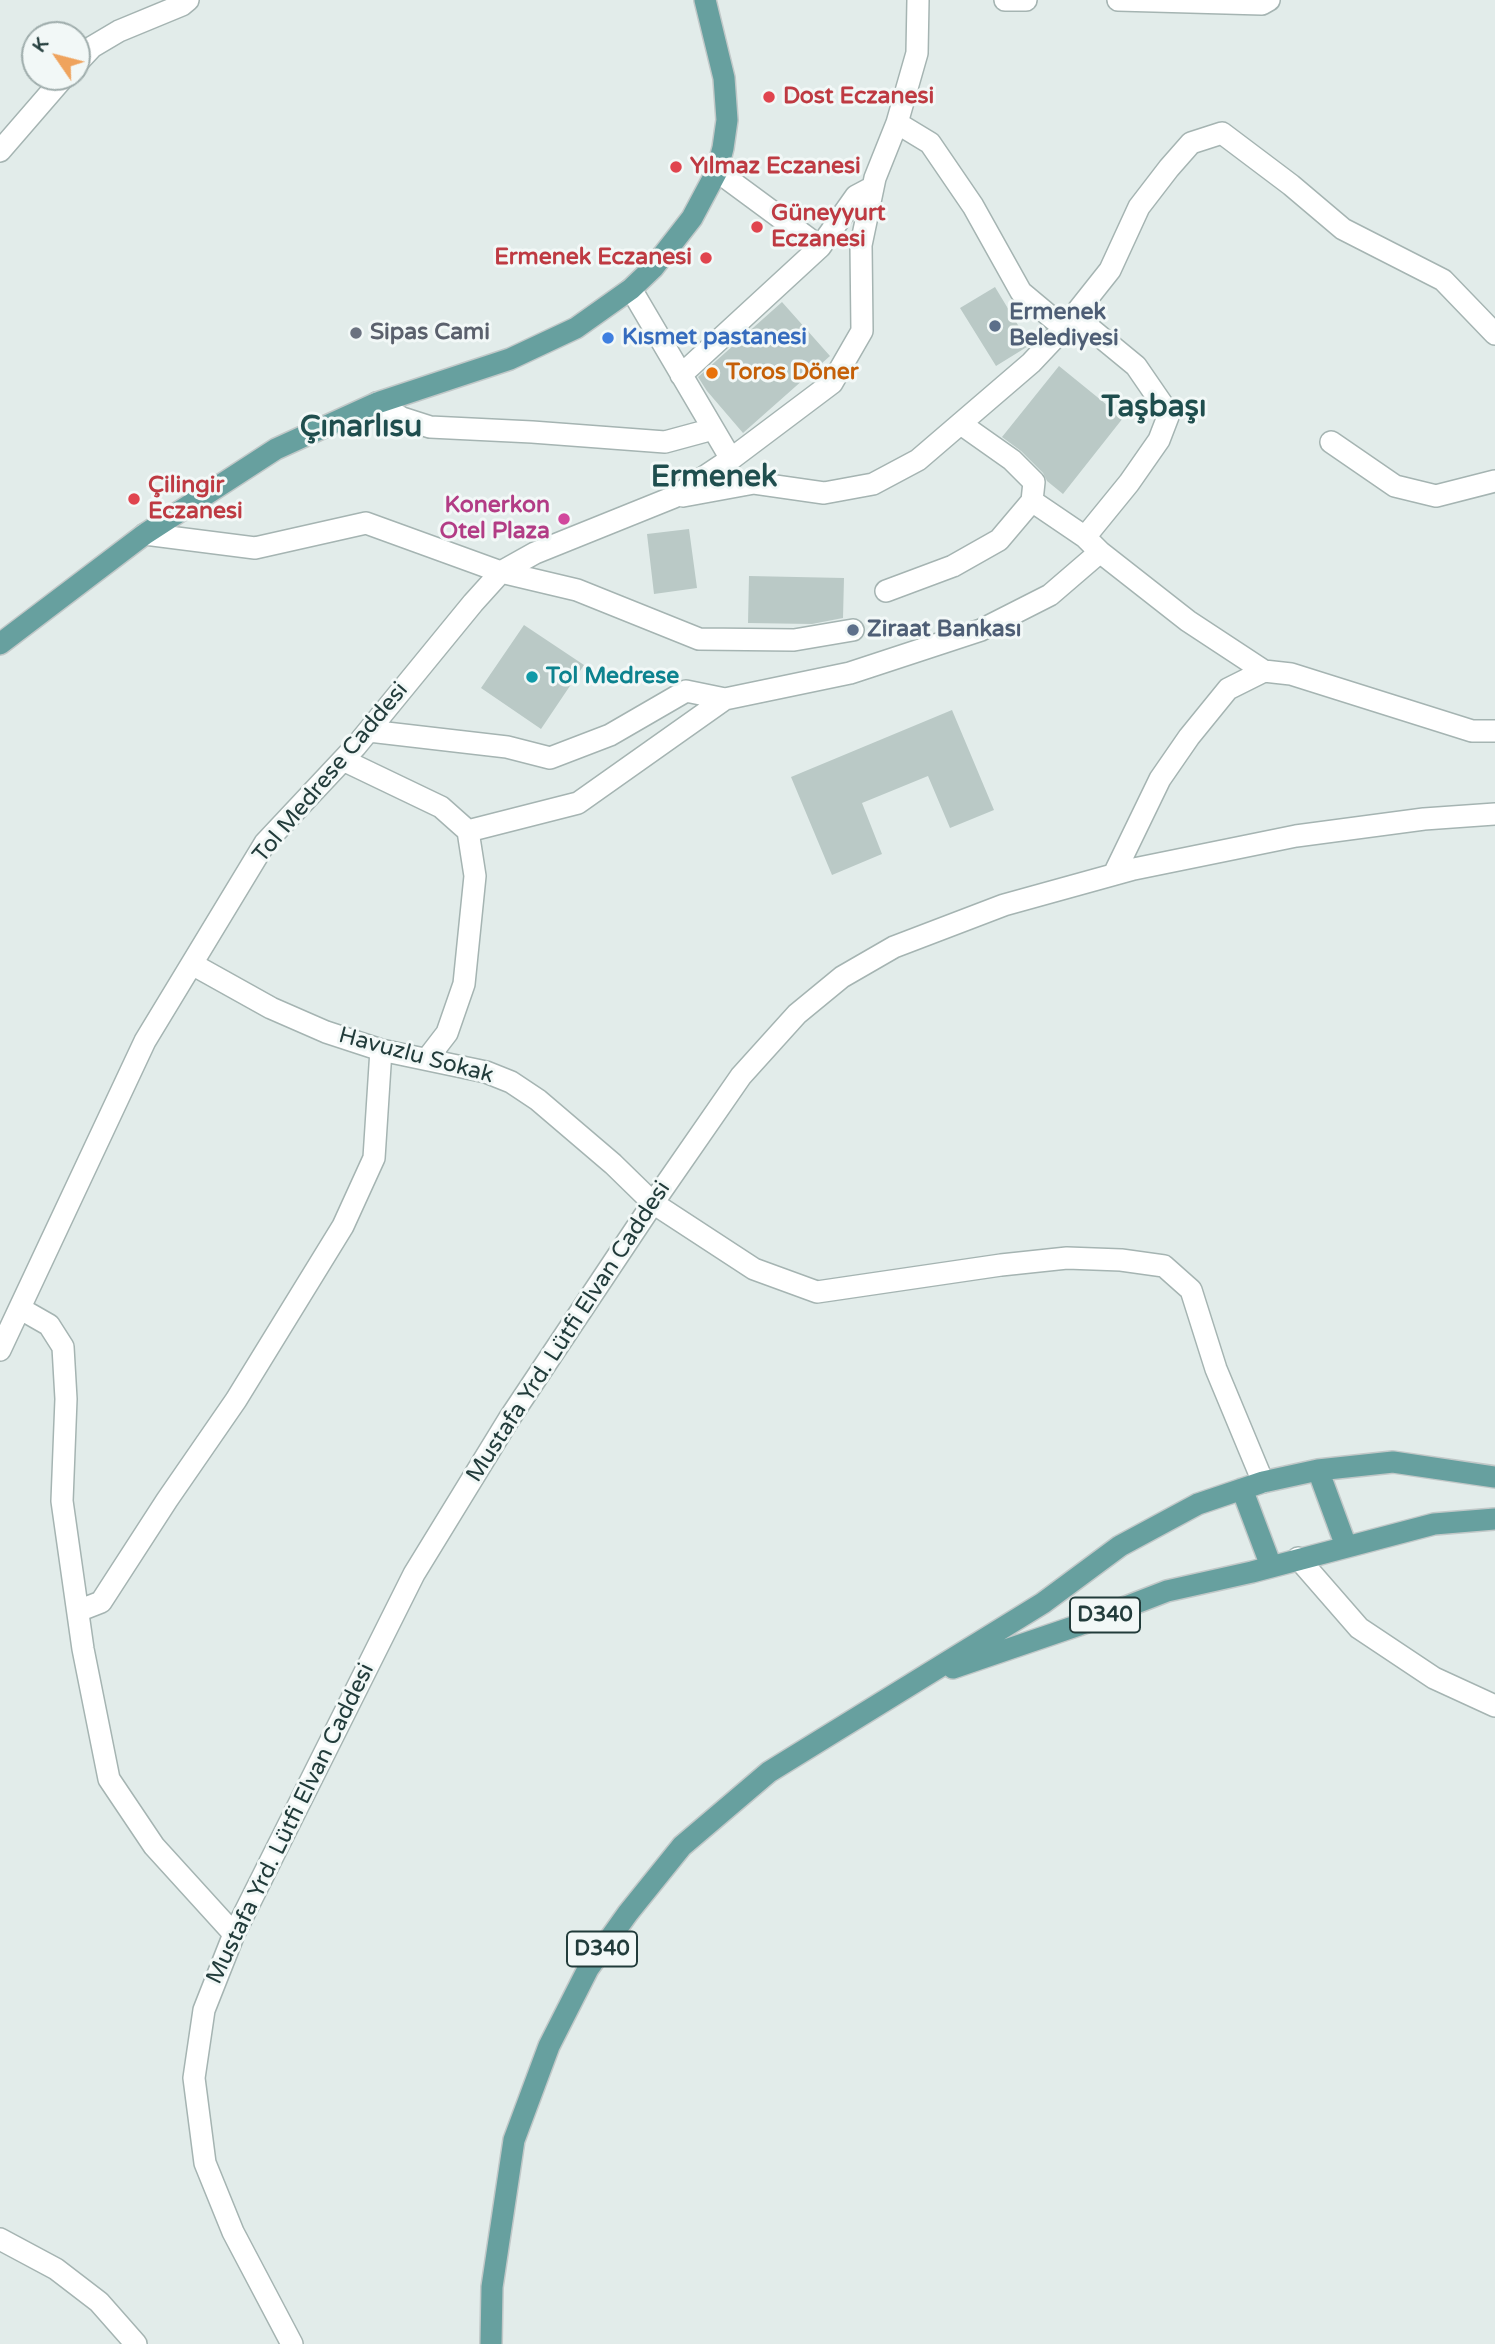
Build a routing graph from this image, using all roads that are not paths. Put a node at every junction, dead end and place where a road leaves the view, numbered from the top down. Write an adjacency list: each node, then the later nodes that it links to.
1 (188, 0): 8 (street)
2 (705, 0): 12 (main road)
3 (918, 0): 10 (street)
4 (1005, 0): 5 (street)
5 (1026, 0)
6 (1118, 0): 7 (street)
7 (1269, 0)
8 (91, 48)
9 (52, 91): 11 (street)
10 (897, 123): 13 (street); 16 (street)
11 (0, 151)
12 (717, 171): 14 (street); 15 (main road)
13 (873, 187): 14 (street); 23 (street)
14 (820, 247): 18 (street)
15 (631, 289): 18 (street); 19 (main road)
16 (1069, 321): 17 (street); 20 (street); 28 (street)
17 (1495, 334)
18 (681, 375): 21 (street)
19 (377, 403): 21 (street); 27 (main road)
20 (961, 424): 25 (street); 26 (street)
21 (713, 429): 23 (street)
22 (1331, 442): 24 (street)
23 (731, 460): 25 (street)
24 (1495, 481)
25 (674, 497): 30 (street, Tol Medrese Caddesi)
26 (1032, 501): 28 (street); 31 (street)
27 (145, 534): 30 (street); 33 (main road)
28 (1085, 537): 29 (street)
29 (1100, 552): 34 (street); 35 (street)
30 (501, 572): 32 (street); 36 (street, Tol Medrese Caddesi)
31 (886, 591)
32 (853, 630)
33 (0, 644)
34 (1264, 671): 37 (street); 43 (street)
35 (724, 699): 36 (street); 42 (street)
36 (369, 731): 40 (street, Tol Medrese Caddesi)
37 (1472, 731): 38 (street); 39 (street)
38 (1495, 732)
39 (1495, 744)
40 (343, 760): 42 (street); 44 (street, Tol Medrese Caddesi)
41 (1495, 814): 43 (street, Mustafa Yrd. Lütfi Elvan Caddesi)
42 (468, 831): 46 (street)
43 (1114, 874): 47 (street, Mustafa Yrd. Lütfi Elvan Caddesi)
44 (192, 964): 45 (street, Havuzlu Sokak); 48 (street, Tol Medrese Caddesi)
45 (381, 1050): 46 (street, Havuzlu Sokak); 58 (street)
46 (427, 1059): 47 (street, Havuzlu Sokak)
47 (653, 1203): 52 (street, Havuzlu Sokak); 61 (street, Mustafa Yrd. Lütfi Elvan Caddesi)
48 (20, 1308): 49 (street, Tol Medrese Caddesi); 58 (street)
49 (0, 1350)
50 (1318, 1470): 51 (main road, D340); 52 (main road, D340); 55 (main road)
51 (1495, 1477)
52 (1263, 1482): 53 (main road, D340)
53 (1242, 1489): 57 (main road); 59 (main road, D340)
54 (1495, 1519): 55 (main road, D340)
55 (1346, 1546): 56 (main road, D340)
56 (1298, 1558): 57 (main road, D340); 60 (street)
57 (1271, 1566): 59 (main road, D340)
58 (78, 1611): 61 (street)
59 (915, 1681): 65 (main road, D340)
60 (1495, 1706)
61 (234, 1934): 64 (street, Mustafa Yrd. Lütfi Elvan Caddesi)
62 (0, 2239): 63 (street)
63 (136, 2344)
64 (292, 2344)
65 (491, 2344)

